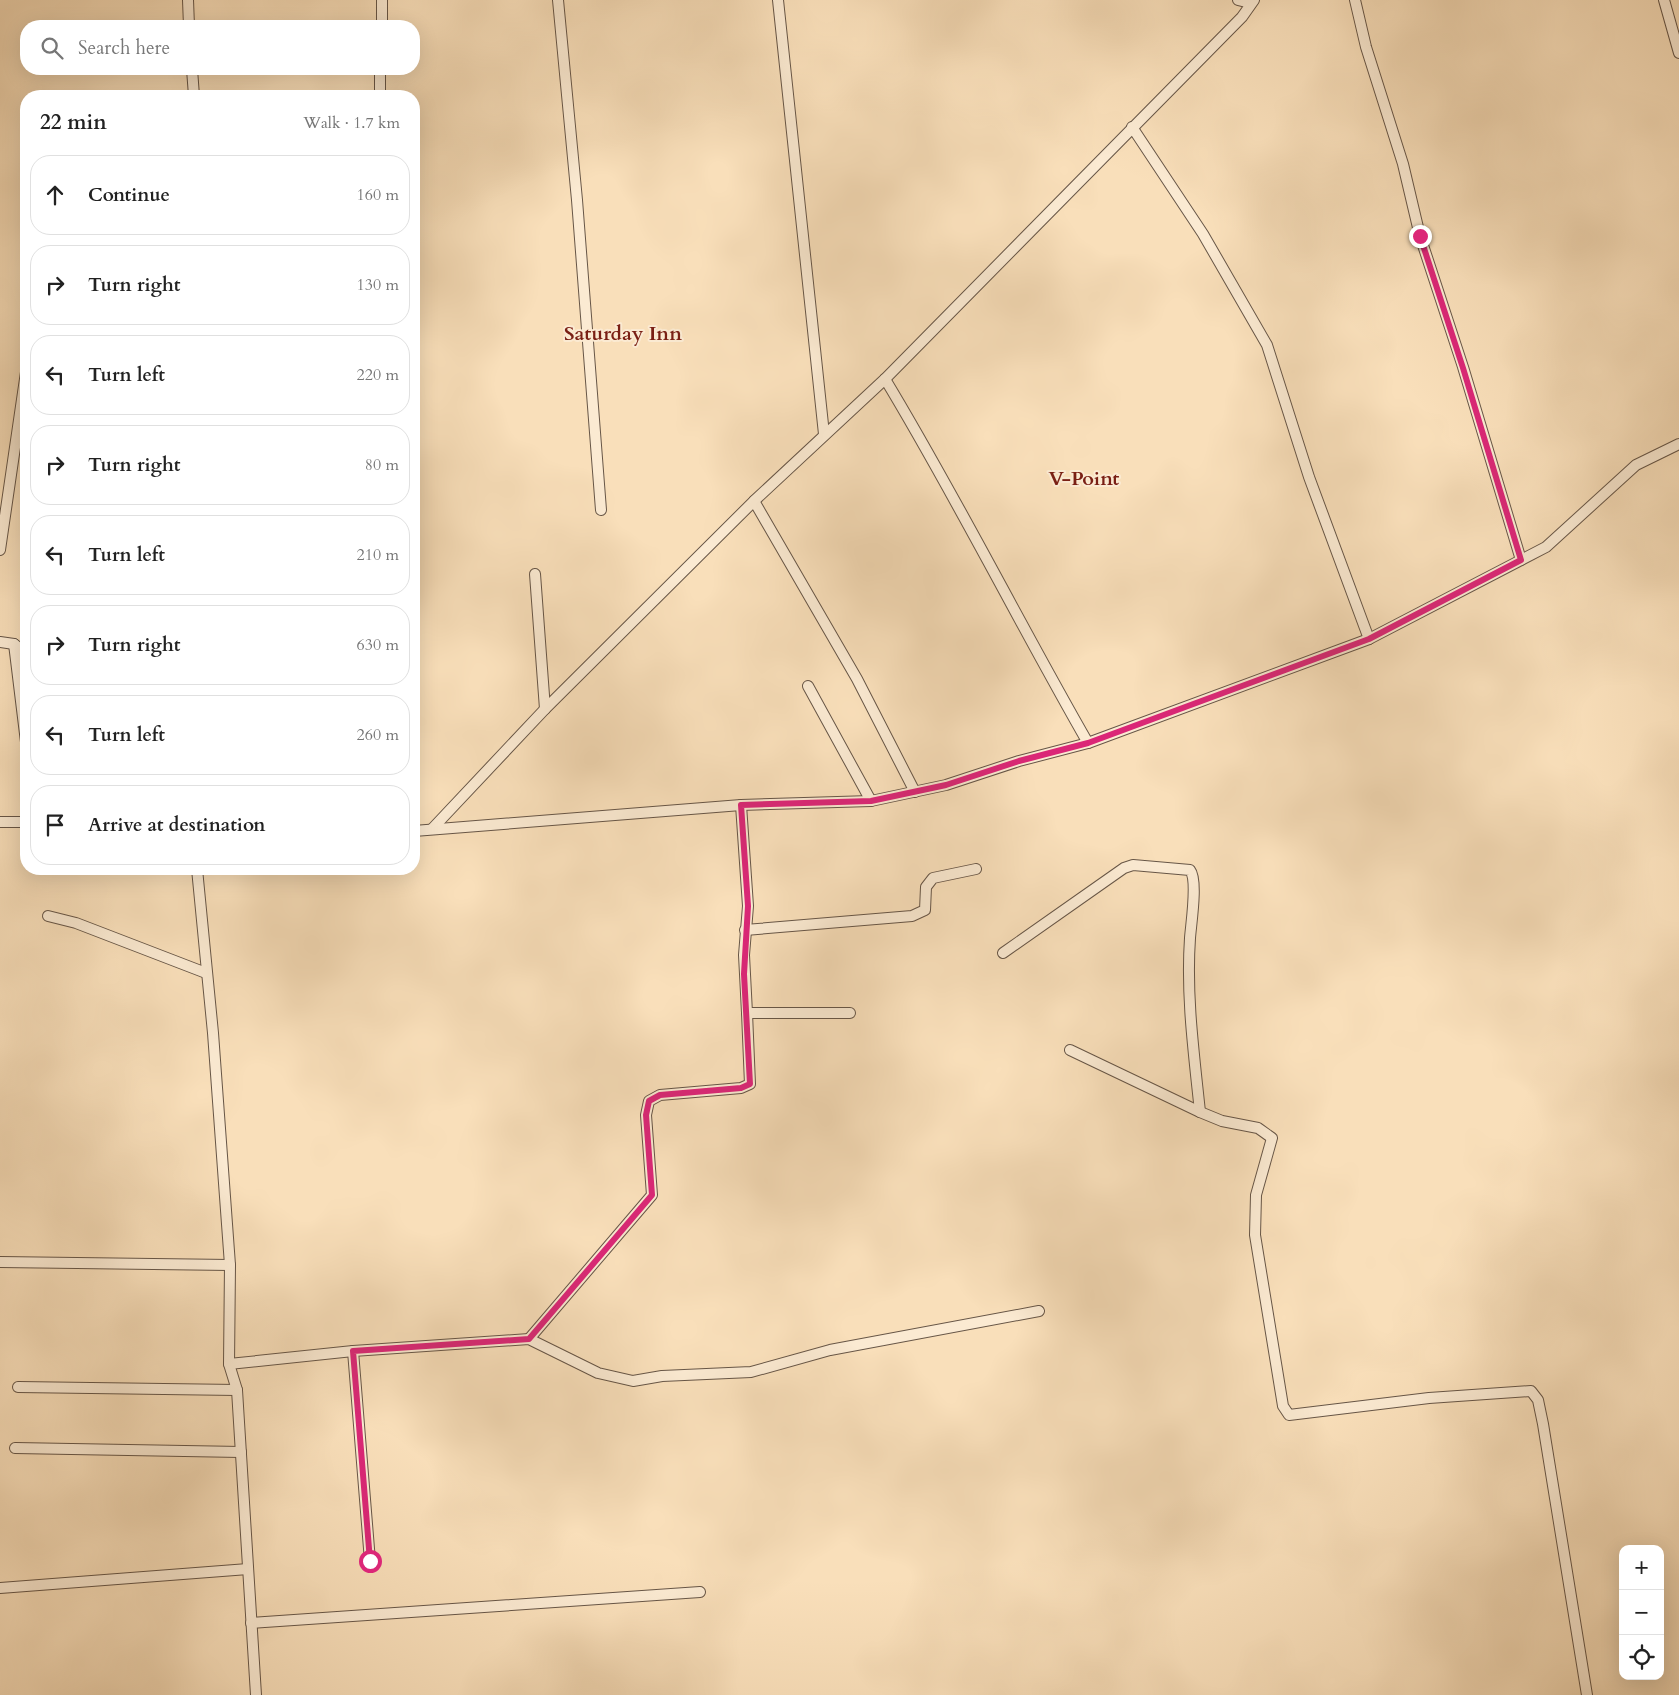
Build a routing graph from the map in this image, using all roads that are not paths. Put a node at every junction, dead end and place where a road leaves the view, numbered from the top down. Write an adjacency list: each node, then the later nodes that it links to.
1 (188, 0): 9 (street)
2 (382, 0): 10 (street)
3 (558, 0): 22 (street)
4 (778, 0): 19 (street)
5 (1238, 0): 8 (street)
6 (1355, 0): 24 (street)
7 (1664, 0): 11 (street)
8 (1252, 2): 16 (street)
9 (189, 20)
10 (382, 20)
11 (1679, 53)
12 (192, 75): 14 (street)
13 (380, 75): 15 (street)
14 (194, 90)
15 (380, 90)
16 (1132, 127): 17 (street); 26 (street)
17 (885, 379): 19 (street); 33 (street)
18 (20, 413): 23 (street)
19 (824, 434): 21 (street)
20 (1679, 444): 24 (street)
21 (754, 501): 32 (street); 34 (street)
22 (601, 510)
23 (0, 550)
24 (1521, 560): 26 (street)
25 (535, 574): 32 (street)
26 (1369, 639): 33 (street)
27 (0, 642): 28 (street)
28 (14, 644): 29 (street); 31 (street)
29 (20, 648)
30 (808, 686): 35 (street)
31 (20, 693)
32 (545, 709): 39 (street)
33 (1088, 743): 34 (street)
34 (916, 792): 35 (street)
35 (871, 801): 36 (street)
36 (741, 805): 39 (street); 44 (street)
37 (0, 822): 38 (street)
38 (20, 822)
39 (432, 829): 40 (street)
40 (420, 830)
41 (976, 869): 44 (street)
42 (198, 875): 46 (street)
43 (48, 916): 46 (street)
44 (745, 930): 47 (street)
45 (1003, 952): 50 (street)
46 (206, 973): 52 (street)
47 (747, 1013): 48 (street); 54 (street)
48 (850, 1013)
49 (1070, 1050): 50 (street)
50 (1200, 1112): 67 (street)
51 (0, 1262): 52 (street)
52 (230, 1265): 56 (street)
53 (1039, 1311): 54 (street)
54 (529, 1339): 55 (street)
55 (353, 1351): 56 (street); 61 (street)
56 (229, 1364): 58 (street)
57 (18, 1387): 58 (street)
58 (237, 1390): 60 (street)
59 (15, 1448): 60 (street)
60 (241, 1452): 62 (street)
61 (370, 1561)
62 (248, 1569): 63 (street); 65 (street)
63 (0, 1588)
64 (700, 1592): 65 (street)
65 (251, 1623): 66 (street)
66 (256, 1695)
67 (1587, 1695)

